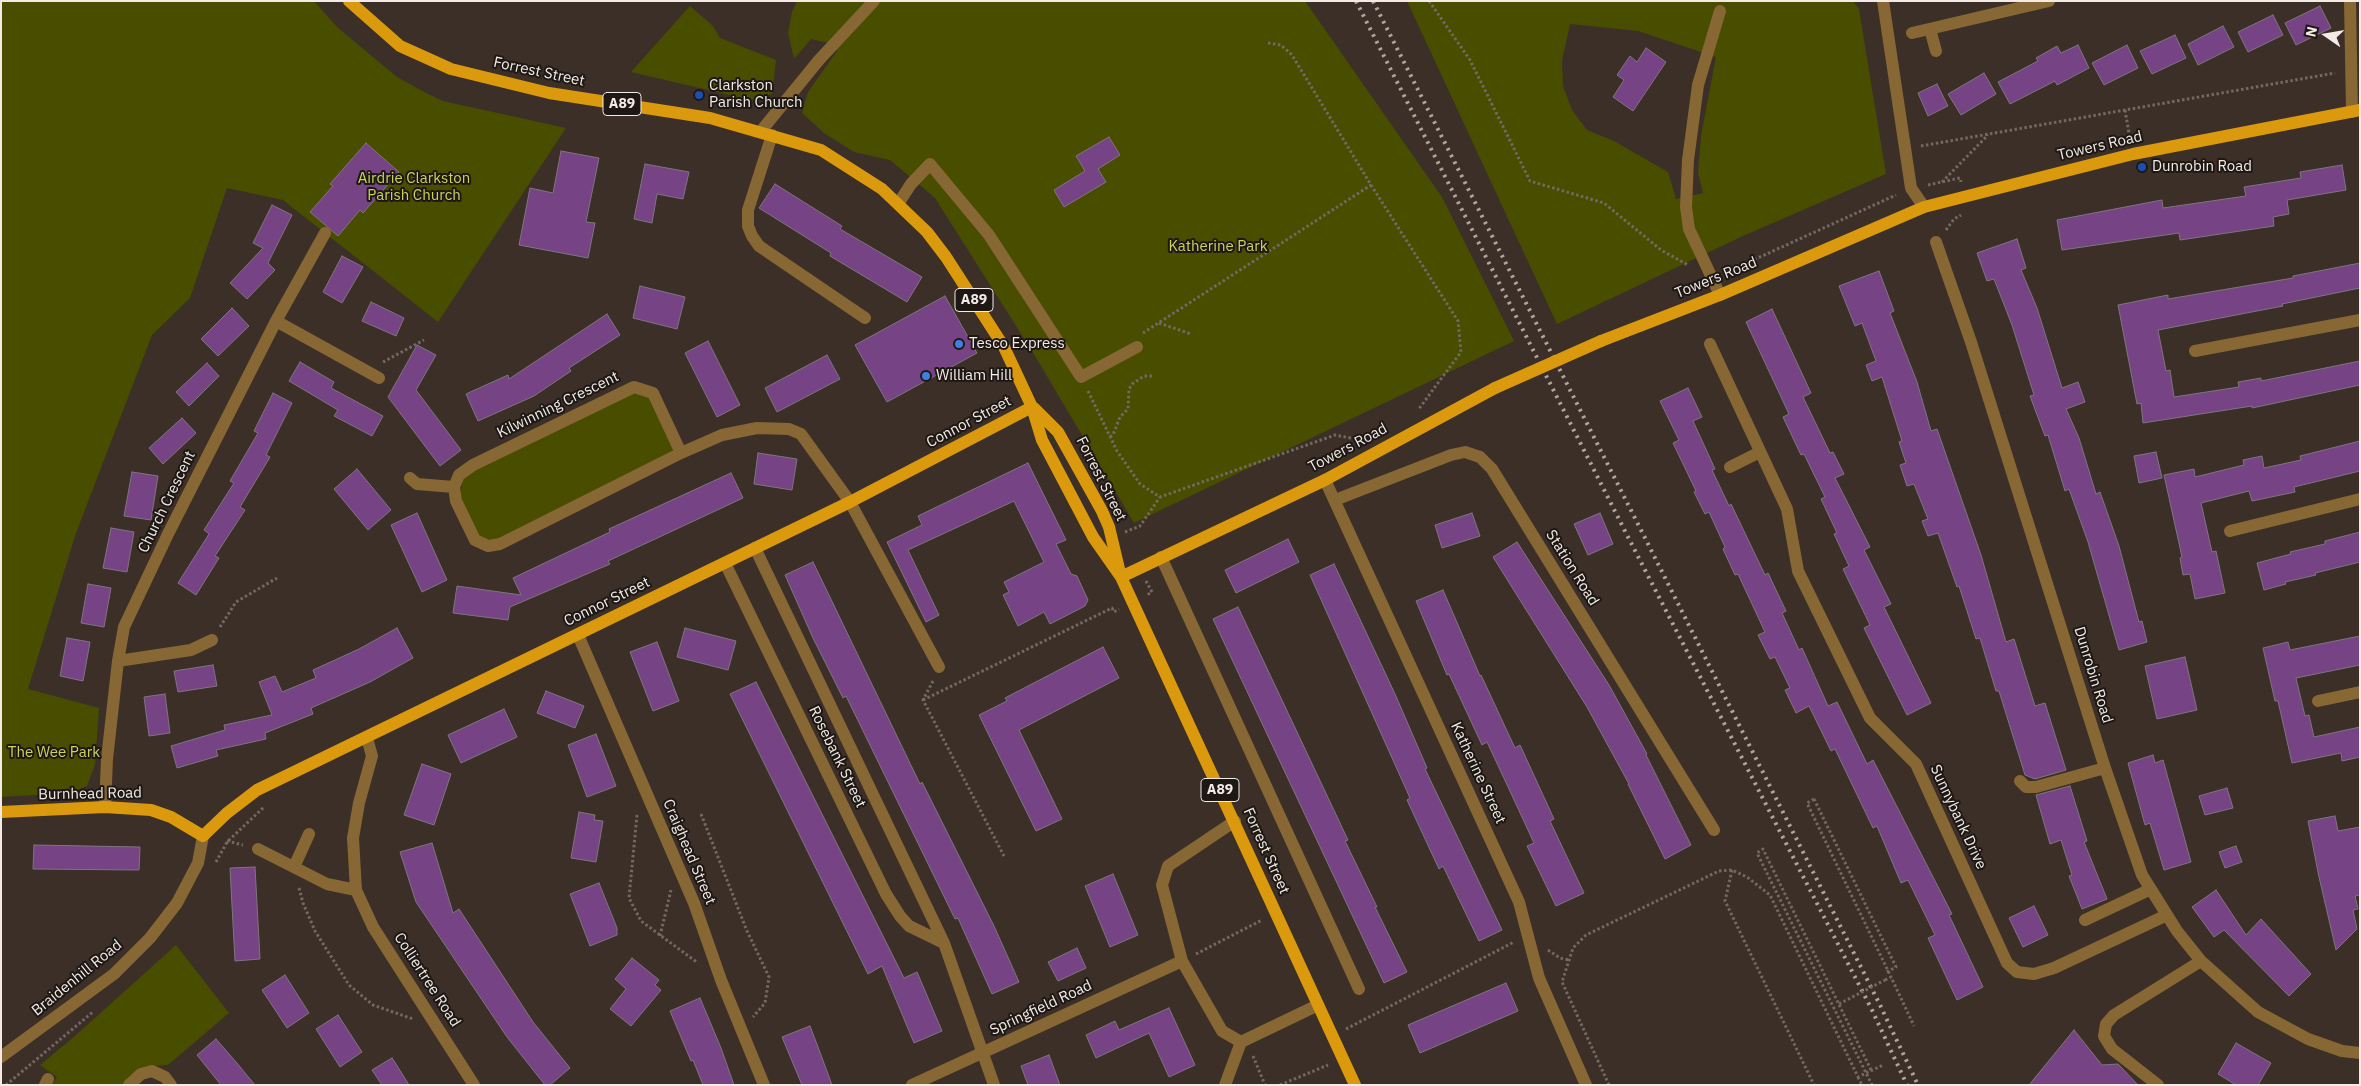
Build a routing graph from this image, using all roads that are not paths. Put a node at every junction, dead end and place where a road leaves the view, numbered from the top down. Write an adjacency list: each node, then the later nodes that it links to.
1 (348, 1): 11 (main road, Forrest Street / A89)
2 (874, 1): 11 (street)
3 (1883, 1): 13 (street)
4 (2049, 1): 7 (street)
5 (2350, 1): 10 (street)
6 (1720, 11): 16 (street)
7 (1930, 29): 8 (street); 9 (street)
8 (1912, 33)
9 (1936, 51)
10 (2356, 111): 13 (main road, Towers Road)
11 (767, 133): 12 (main road, Forrest Street / A89); 17 (street)
12 (898, 204): 21 (street); 24 (main road, Forrest Street / A89)
13 (1924, 207): 16 (main road, Towers Road)
14 (325, 233): 19 (street, Church Crescent)
15 (1936, 242): 46 (street, Dunrobin Road)
16 (1720, 296): 29 (main road, Towers Road, bridge)
17 (865, 318)
18 (2360, 320): 22 (street)
19 (276, 321): 23 (street); 41 (street, Church Crescent)
20 (1710, 344): 25 (street, Sunnybank Drive)
21 (1137, 347)
22 (2195, 351)
23 (378, 378)
24 (1032, 407): 33 (main road, Connor Street); 38 (main road, Forrest Street / A89); 38 (main road, Forrest Street / A89)
25 (1760, 452): 27 (street); 58 (street, Sunnybank Drive)
26 (681, 453): 30 (street); 30 (street, Kilwinning Crescent); 33 (street)
27 (1730, 467)
28 (410, 478): 30 (street)
29 (1325, 480): 32 (street, Katherine Street); 36 (main road, Towers Road)
30 (454, 487)
31 (2360, 499): 34 (street)
32 (1335, 500): 51 (street, Station Road); 77 (street, Katherine Street)
33 (850, 502): 35 (main road, Connor Street); 42 (street)
34 (2230, 531)
35 (755, 548): 37 (main road, Connor Street); 60 (street, Rosebank Street)
36 (1161, 558): 38 (main road, Towers Road); 63 (street)
37 (725, 563): 39 (main road, Connor Street); 60 (street, Rosebank Street)
38 (1121, 577): 50 (main road, Forrest Street / A89)
39 (578, 635): 45 (main road, Connor Street); 72 (street, Craighead Street)
40 (212, 640): 41 (street)
41 (118, 661): 48 (street, Church Crescent)
42 (939, 667)
43 (2360, 692): 44 (street)
44 (2318, 701)
45 (367, 738): 53 (main road, Connor Street); 57 (street, Colliertree Road)
46 (2105, 768): 47 (street); 56 (street, Dunrobin Road)
47 (2020, 782)
48 (106, 807): 49 (main road, Burnhead Road); 53 (main road, Burnhead Road)
49 (1, 812)
50 (1234, 821): 61 (street); 64 (main road, Forrest Street / A89)
51 (1714, 830)
52 (309, 834): 55 (street)
53 (203, 836): 68 (street, Braidenhill Road)
54 (258, 849): 55 (street)
55 (294, 867): 57 (street)
56 (2151, 889): 58 (street, Dunrobin Road); 59 (street)
57 (356, 890): 71 (street, Colliertree Road)
58 (2167, 915): 62 (street, Dunrobin Road)
59 (2085, 920)
60 (944, 943): 66 (street, Rosebank Street)
61 (1182, 961): 65 (street); 66 (street, Springfield Road)
62 (2201, 961): 67 (street, Dunrobin Road); 78 (street)
63 (1360, 989)
64 (1318, 1005): 65 (street); 76 (main road, Forrest Street / A89)
65 (1241, 1042): 75 (street)
66 (981, 1053): 73 (street, Springfield Road); 74 (street, Rosebank Street)
67 (2360, 1053)
68 (1, 1057)
69 (129, 1085): 70 (street)
70 (171, 1085)
71 (474, 1085)
72 (764, 1085)
73 (912, 1085)
74 (994, 1085)
75 (1225, 1085)
76 (1354, 1085)
77 (1586, 1085)
78 (2158, 1085)

